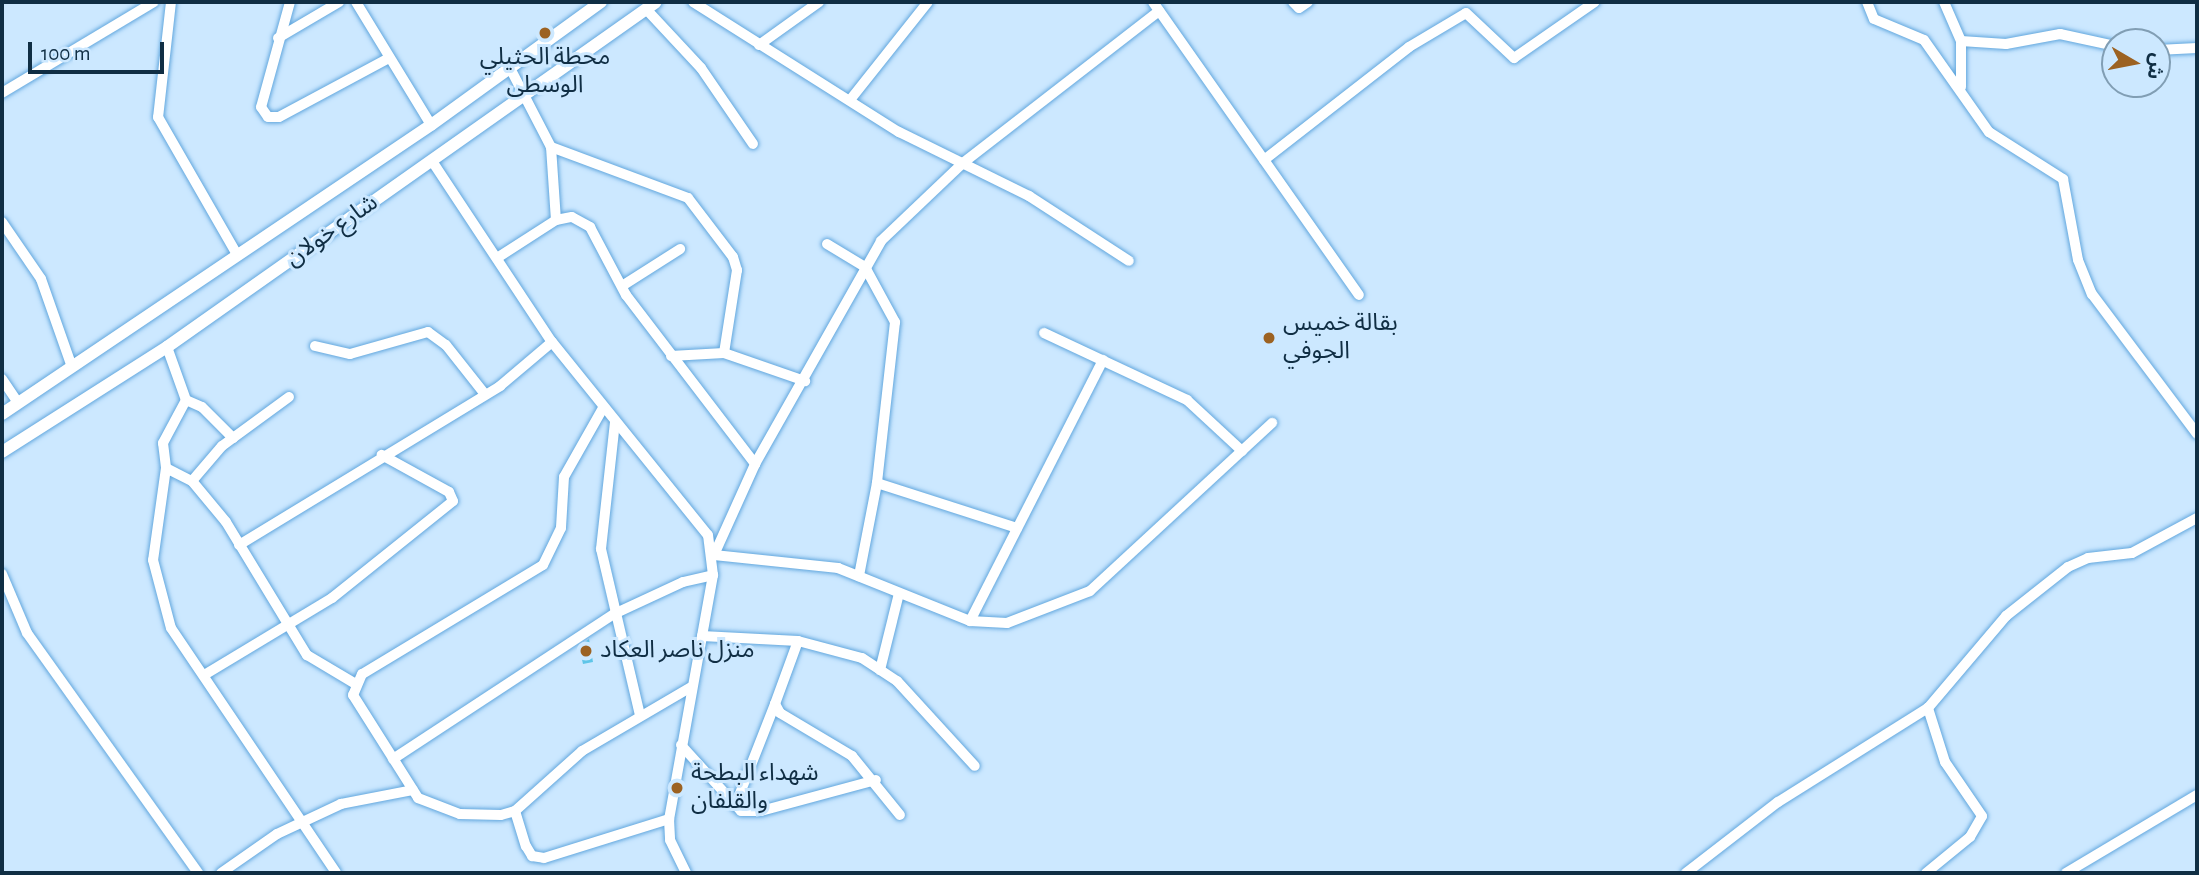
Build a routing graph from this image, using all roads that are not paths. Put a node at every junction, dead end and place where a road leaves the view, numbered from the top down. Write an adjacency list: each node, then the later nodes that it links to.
1 (155, 2): 26 (street)
2 (171, 2): 40 (street)
3 (290, 2): 18 (street)
4 (339, 2): 18 (street)
5 (356, 2): 24 (street)
6 (601, 2): 25 (main road, شارع خولان)
7 (693, 2): 21 (street)
8 (819, 2): 21 (street)
9 (928, 2): 29 (street)
10 (1153, 2): 17 (street)
11 (1293, 2): 12 (street)
12 (1308, 2)
13 (1595, 2): 33 (street)
14 (1867, 2): 27 (street)
15 (1944, 2): 19 (street)
16 (651, 5): 28 (main road, شارع خولان); 31 (street)
17 (1159, 11): 33 (street); 35 (street)
18 (278, 38): 24 (street)
19 (1961, 41): 20 (street); 27 (street)
20 (2101, 44)
21 (760, 45): 29 (street)
22 (2197, 48): 23 (street)
23 (2171, 49)
24 (387, 59): 30 (street)
25 (510, 68): 28 (street); 30 (main road, شارع خولان)
26 (2, 93)
27 (1963, 95): 64 (street)
28 (526, 96): 32 (street); 34 (main road, شارع خولان)
29 (850, 100): 35 (street)
30 (431, 125): 40 (main road, شارع خولان)
31 (753, 144)
32 (551, 147): 36 (street); 50 (street)
33 (1264, 160): 45 (street)
34 (432, 161): 41 (street); 49 (main road, شارع خولان)
35 (963, 163): 42 (street); 43 (street)
36 (556, 220): 41 (street); 44 (street)
37 (2, 222): 53 (street)
38 (827, 244): 43 (street)
39 (680, 249): 44 (street)
40 (238, 256): 53 (main road, شارع خولان)
41 (497, 258): 47 (street)
42 (1129, 261)
43 (865, 267): 55 (street); 72 (street)
44 (622, 286): 51 (street)
45 (1359, 295)
46 (1044, 333): 52 (street)
47 (552, 342): 56 (street); 60 (street)
48 (315, 346): 56 (street)
49 (167, 347): 58 (street); 66 (main road, شارع خولان)
50 (724, 353): 51 (street); 55 (street)
51 (671, 356): 69 (street)
52 (1103, 360): 67 (street); 74 (street)
53 (72, 367): 59 (main road, شارع خولان)
54 (2, 379): 59 (street)
55 (805, 381): 69 (street)
56 (484, 393): 68 (street)
57 (289, 397): 65 (street)
58 (186, 400): 65 (street); 70 (street)
59 (18, 403): 61 (main road, شارع خولان)
60 (603, 408): 62 (street); 88 (street)
61 (2, 414)
62 (615, 422): 76 (street); 81 (street)
63 (1272, 423): 67 (street)
64 (2197, 434)
65 (233, 438): 71 (street)
66 (2, 452)
67 (1242, 452): 82 (street)
68 (383, 455): 75 (street); 83 (street)
69 (755, 464): 76 (street)
70 (166, 468): 71 (street); 87 (street)
71 (192, 481): 75 (street)
72 (877, 483): 74 (street); 79 (street)
73 (2197, 517): 91 (street)
74 (1017, 528): 82 (street)
75 (239, 545): 83 (street)
76 (713, 555): 78 (street); 79 (street)
77 (2, 574): 104 (street)
78 (713, 575): 81 (street); 84 (street)
79 (859, 576): 80 (street)
80 (899, 593): 82 (street); 86 (street)
81 (614, 614): 92 (street); 94 (street)
82 (970, 621)
83 (288, 626): 87 (street); 88 (street)
84 (702, 636): 85 (street); 89 (street)
85 (798, 641): 86 (street); 90 (street)
86 (880, 670): 95 (street)
87 (206, 674): 102 (street)
88 (354, 683): 94 (street)
89 (691, 687): 92 (street); 93 (street)
90 (775, 704): 96 (street); 99 (street)
91 (1928, 708): 108 (street); 109 (street)
92 (640, 715): 100 (street)
93 (681, 745): 99 (street); 103 (street)
94 (393, 759): 97 (street)
95 (975, 766)
96 (876, 780): 99 (street); 101 (street)
97 (413, 790): 100 (street); 102 (street)
98 (2197, 795): 110 (street)
99 (735, 807)
100 (515, 811): 103 (street)
101 (900, 816)
102 (304, 820): 105 (street); 106 (street)
103 (669, 820): 107 (street)
104 (198, 873)
105 (221, 873)
106 (336, 873)
107 (686, 873)
108 (1686, 873)
109 (1926, 873)
110 (2066, 873)

